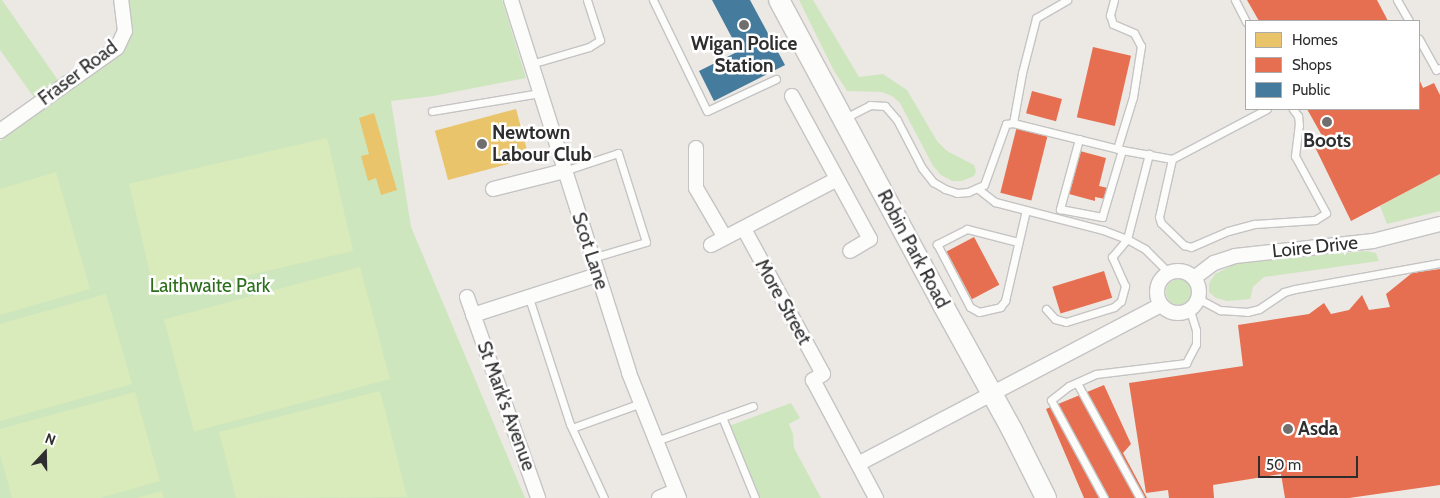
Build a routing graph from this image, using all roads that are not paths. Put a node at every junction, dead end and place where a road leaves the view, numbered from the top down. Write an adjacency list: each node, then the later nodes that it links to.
1 (121, 0): 23 (street, Fraser Road)
2 (511, 0): 13 (street, Scot Lane)
3 (587, 0): 13 (lane)
4 (653, 0): 15 (lane)
5 (779, 0): 21 (street, Robin Park Road)
6 (1067, 0): 22 (lane)
7 (1114, 0): 26 (lane)
8 (1235, 0): 10 (lane)
9 (1398, 0): 11 (lane)
10 (1245, 20)
11 (1408, 20)
12 (1420, 41): 14 (lane)
13 (531, 64): 16 (street, Scot Lane)
14 (1440, 68)
15 (776, 79)
16 (540, 93): 20 (lane); 29 (street, Scot Lane)
17 (792, 96): 30 (street)
18 (1265, 110): 28 (lane)
19 (1294, 110): 28 (lane)
20 (432, 111)
21 (843, 119): 31 (lane); 54 (street, Robin Park Road)
22 (1013, 123): 24 (lane); 31 (lane)
23 (0, 131)
24 (1079, 139): 26 (lane); 26 (lane)
25 (696, 148): 36 (street)
26 (1120, 149): 27 (lane)
27 (1150, 154): 28 (lane); 37 (lane)
28 (1172, 158)
29 (564, 171): 32 (street); 41 (street, Scot Lane); 41 (lane)
30 (837, 178): 35 (street); 40 (street)
31 (977, 188): 33 (lane)
32 (493, 189)
33 (1026, 210): 37 (lane); 38 (lane)
34 (1440, 224): 45 (street, Loire Drive)
35 (744, 229): 36 (street); 60 (street, More Street)
36 (724, 236): 39 (street)
37 (1127, 239): 43 (lane); 50 (lane)
38 (1018, 242): 38 (lane)
39 (711, 245)
40 (850, 251)
41 (592, 258): 44 (street, Scot Lane)
42 (1440, 263): 48 (lane)
43 (1169, 273): 45 (street); 49 (street)
44 (597, 275): 47 (street); 55 (street, Scot Lane)
45 (1194, 278): 48 (street)
46 (467, 297): 52 (street, St Mark's Avenue)
47 (529, 298): 52 (street); 58 (lane)
48 (1199, 299): 51 (street)
49 (1161, 305): 51 (street); 54 (street)
50 (1046, 309)
51 (1190, 310): 53 (lane)
52 (473, 315): 62 (street, St Mark's Avenue)
53 (1077, 383): 68 (lane); 69 (lane)
54 (992, 393): 60 (street); 67 (street, Robin Park Road)
55 (641, 403): 58 (lane); 59 (street, Scot Lane)
56 (753, 406): 57 (lane)
57 (722, 418): 59 (lane); 65 (lane)
58 (572, 428): 63 (lane)
59 (656, 442): 61 (street, Scot Lane)
60 (858, 464): 66 (street)
61 (677, 494): 64 (street)
62 (538, 498)
63 (604, 498)
64 (659, 498)
65 (755, 498)
66 (876, 498)
67 (1046, 498)
68 (1104, 498)
69 (1140, 498)

